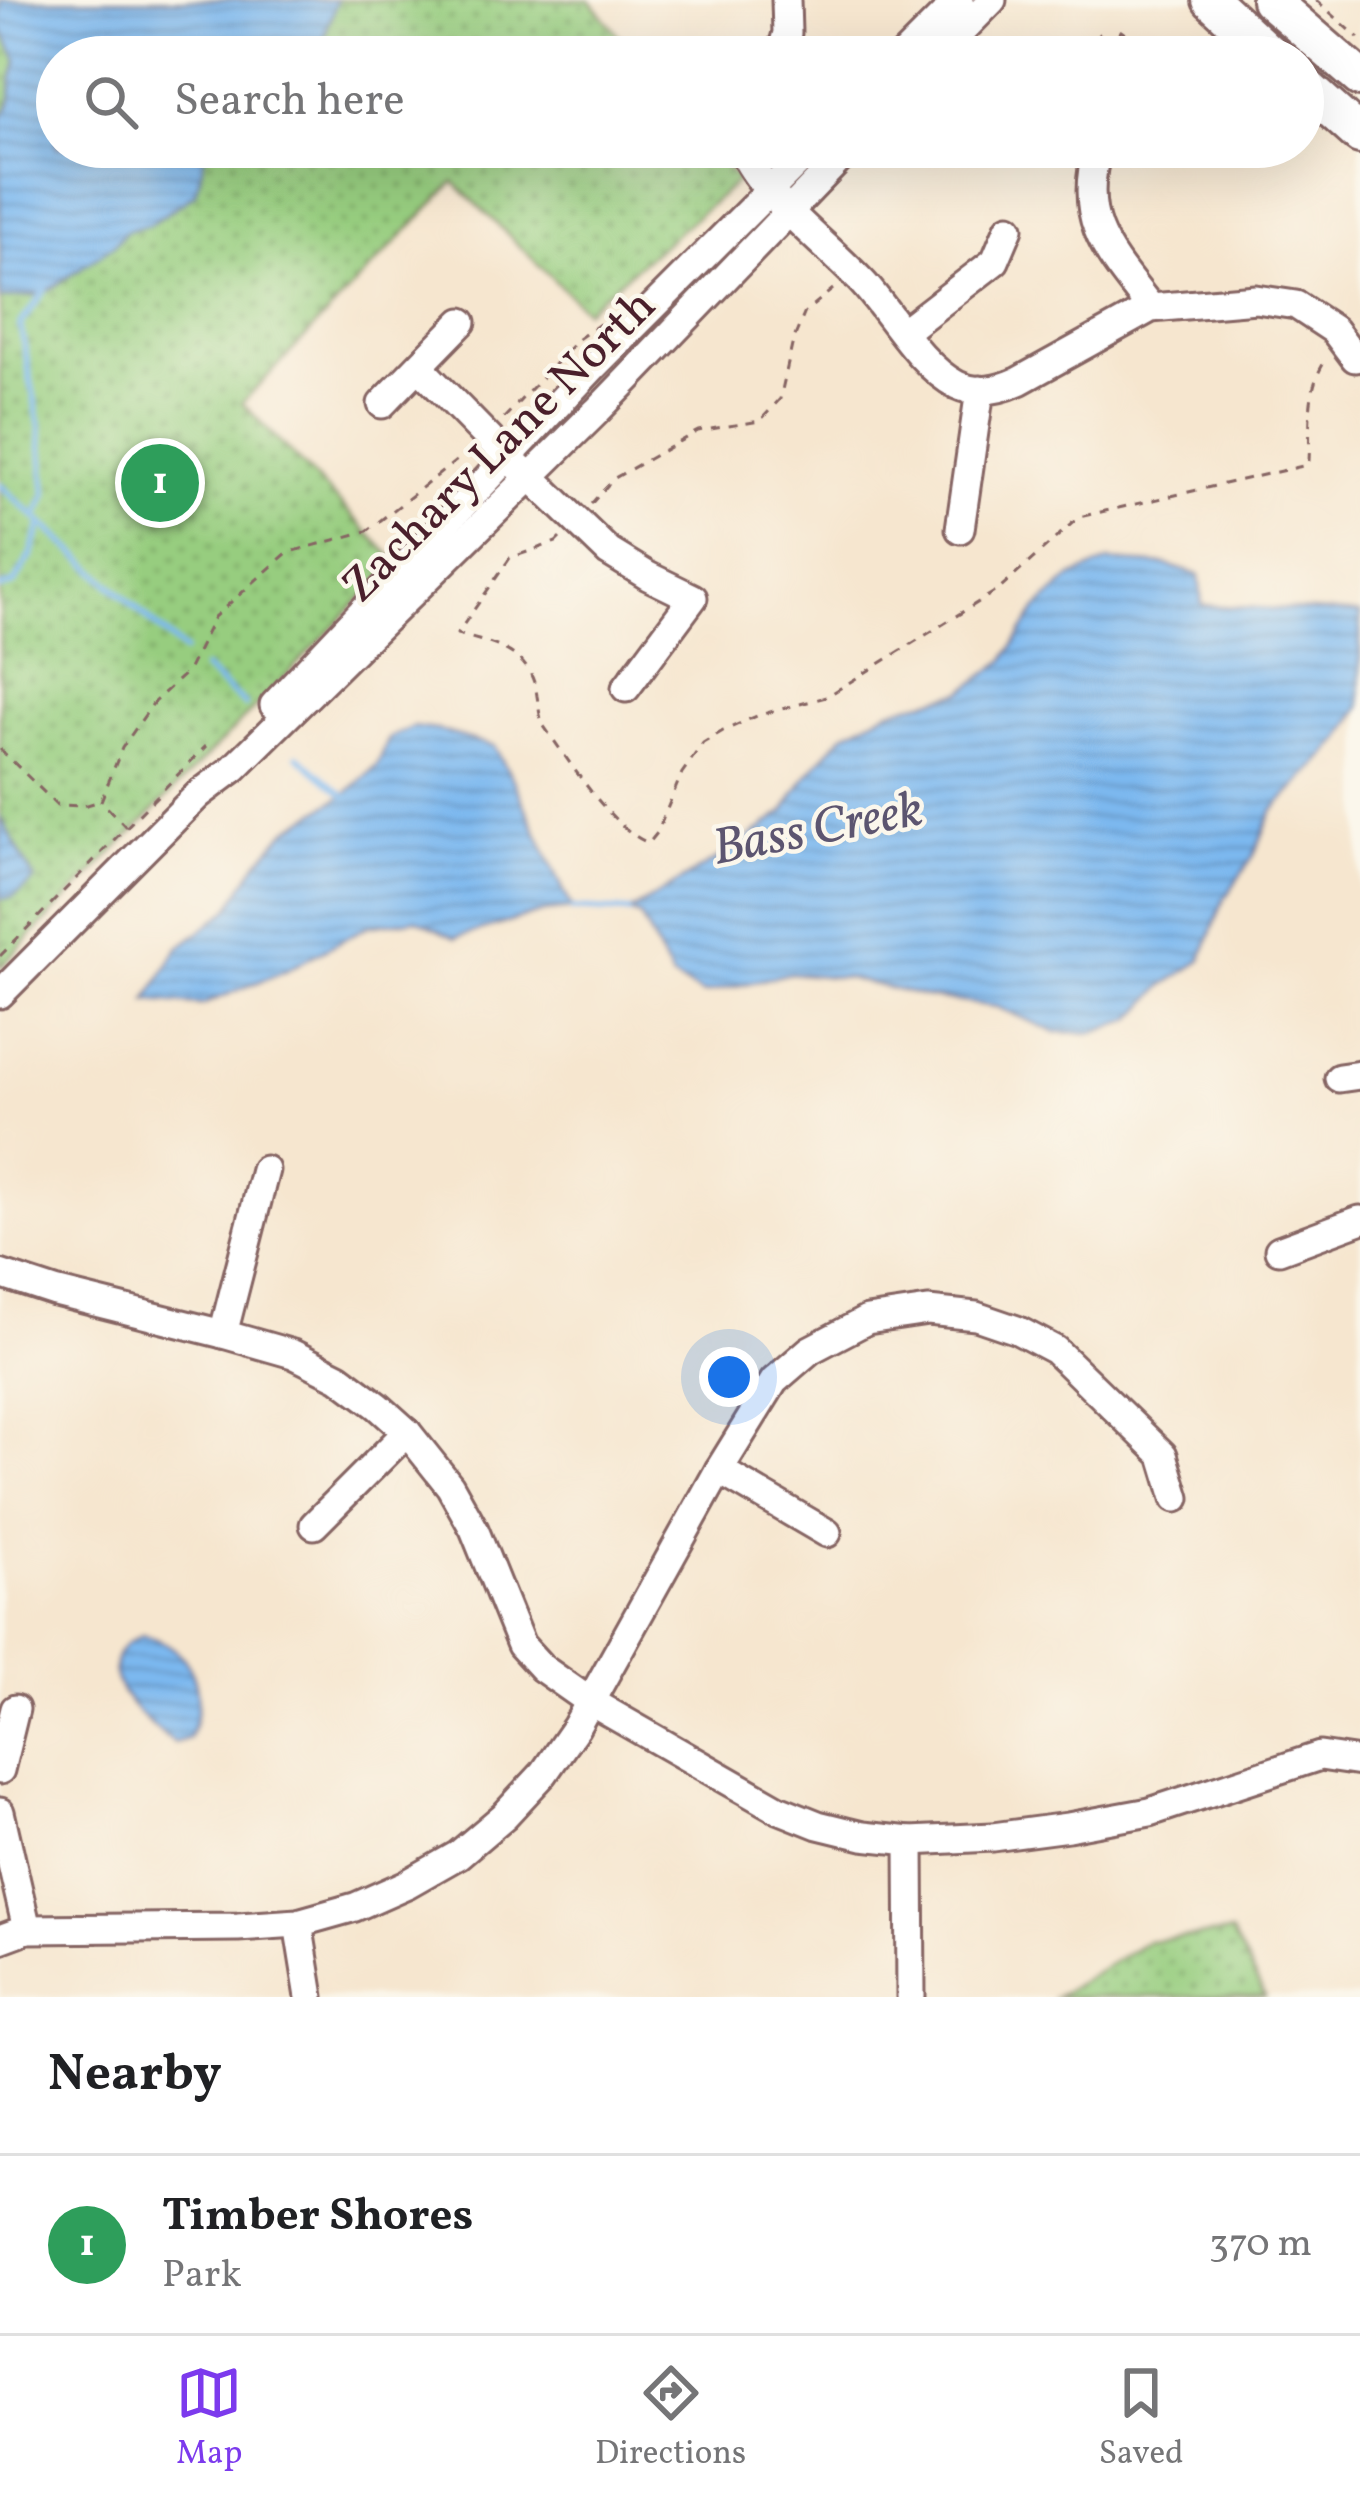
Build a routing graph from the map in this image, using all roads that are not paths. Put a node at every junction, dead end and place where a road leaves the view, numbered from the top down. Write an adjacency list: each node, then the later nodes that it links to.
1 (786, 0): 6 (street)
2 (959, 0): 7 (street)
3 (992, 0): 8 (street)
4 (1211, 0): 9 (main road)
5 (1270, 0): 10 (main road)
6 (786, 36)
7 (923, 36)
8 (957, 36)
9 (1251, 36)
10 (1312, 36)
11 (1324, 47): 12 (main road)
12 (1360, 78)
13 (1324, 103): 14 (main road)
14 (1360, 135)
15 (753, 168): 19 (street)
16 (800, 168): 19 (street, Zachary Lane North)
17 (822, 168): 19 (street, Zachary Lane North)
18 (1092, 168): 21 (street)
19 (780, 200): 23 (street); 28 (street, Zachary Lane North); 29 (street, Zachary Lane North)
20 (1009, 228): 23 (street)
21 (1151, 308): 24 (street); 26 (street)
22 (462, 322): 25 (street)
23 (903, 332): 26 (street)
24 (1355, 358)
25 (419, 367): 27 (street); 28 (street)
26 (980, 390): 30 (street)
27 (382, 404)
28 (507, 457): 29 (street); 32 (street, Zachary Lane North)
29 (531, 477): 31 (street); 32 (street, Zachary Lane North)
30 (959, 529)
31 (626, 688)
32 (198, 795): 33 (street, Zachary Lane North)
33 (0, 994)
34 (265, 1170): 38 (street)
35 (1360, 1220): 36 (street)
36 (1280, 1250)
37 (0, 1274): 38 (street)
38 (223, 1334): 39 (street)
39 (407, 1432): 42 (street); 44 (street)
40 (719, 1470): 41 (street); 43 (street); 44 (street)
41 (1176, 1498)
42 (314, 1525)
43 (827, 1533)
44 (589, 1701): 49 (street); 50 (street)
45 (15, 1709): 47 (street)
46 (1360, 1762): 49 (street)
47 (0, 1770)
48 (0, 1812): 51 (street)
49 (910, 1841): 53 (street)
50 (298, 1923): 51 (street); 52 (street)
51 (14, 1934)
52 (310, 1997)
53 (911, 1997)

